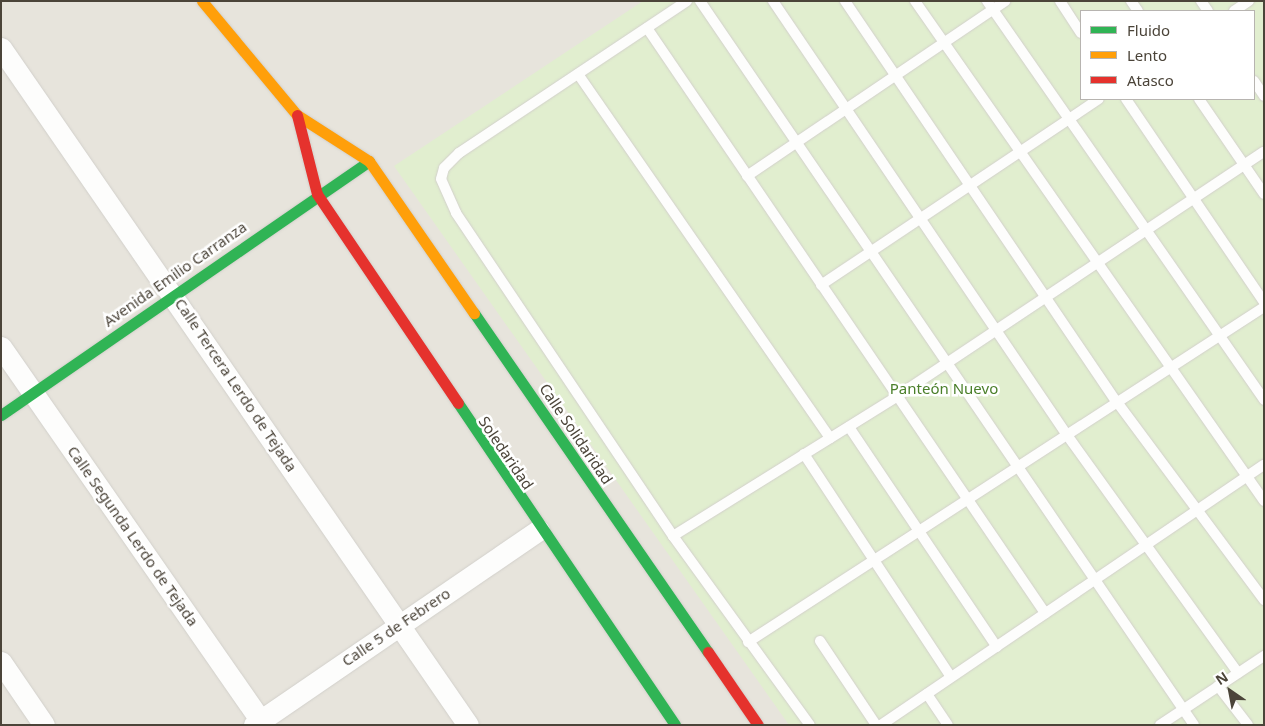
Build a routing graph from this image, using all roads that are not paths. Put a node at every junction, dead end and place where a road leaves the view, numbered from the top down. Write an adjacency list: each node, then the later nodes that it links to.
1 (202, 1): 24 (street)
2 (687, 1): 12 (lane)
3 (700, 1): 26 (lane)
4 (773, 1): 23 (lane)
5 (845, 1): 17 (lane)
6 (915, 1): 14 (lane)
7 (1005, 1): 10 (lane)
8 (1060, 1): 13 (lane)
9 (1249, 1): 11 (lane)
10 (989, 6): 14 (lane); 25 (lane)
11 (1236, 10)
12 (647, 28): 16 (lane); 31 (lane)
13 (1080, 31)
14 (943, 43): 17 (lane); 28 (lane)
15 (1, 48): 41 (street, Calle Tercera Lerdo de Tejada)
16 (578, 74): 57 (lane); 67 (lane)
17 (895, 76): 23 (lane); 32 (lane)
18 (1255, 82): 19 (lane)
19 (1264, 96)
20 (1097, 100): 25 (lane)
21 (1127, 100): 35 (lane)
22 (1200, 100): 30 (lane)
23 (845, 109): 26 (lane); 36 (lane)
24 (297, 115): 29 (street); 33 (street, Soledaridad)
25 (1068, 119): 28 (lane); 37 (lane)
26 (796, 143): 31 (lane); 38 (lane)
27 (1264, 152): 30 (lane)
28 (1019, 153): 32 (lane); 39 (lane)
29 (369, 161): 33 (street, Avenida Emilio Carranza); 88 (street, Calle Solidaridad)
30 (1244, 165): 34 (lane); 35 (lane)
31 (747, 176): 40 (lane)
32 (970, 186): 36 (lane); 42 (lane)
33 (317, 194): 41 (street, Avenida Emilio Carranza); 65 (street, Soledaridad)
34 (1264, 194)
35 (1193, 199): 37 (lane); 43 (lane)
36 (921, 220): 38 (lane); 45 (lane)
37 (1146, 231): 39 (lane); 46 (lane)
38 (870, 253): 40 (lane); 48 (lane)
39 (1096, 264): 42 (lane); 49 (lane)
40 (821, 285): 51 (lane)
41 (173, 293): 50 (street, Avenida Emilio Carranza); 73 (street, Calle Tercera Lerdo de Tejada)
42 (1045, 298): 45 (lane); 53 (lane)
43 (1264, 302)
44 (1264, 307): 46 (lane)
45 (997, 330): 48 (lane); 56 (lane)
46 (1220, 336): 49 (lane); 52 (lane)
47 (1, 347): 50 (street, Calle Segunda Lerdo de Tejada)
48 (944, 365): 51 (lane); 60 (lane)
49 (1170, 369): 53 (lane); 61 (lane)
50 (33, 393): 54 (street, Avenida Emilio Carranza); 84 (street, Calle Segunda Lerdo de Tejada)
51 (896, 397): 55 (lane); 62 (lane)
52 (1264, 400)
53 (1117, 402): 56 (lane); 64 (lane)
54 (1, 415)
55 (849, 426): 57 (lane); 66 (lane)
56 (1067, 434): 60 (lane); 68 (lane)
57 (830, 438): 58 (lane)
58 (804, 454): 67 (lane); 69 (lane)
59 (1264, 465): 61 (lane)
60 (1015, 468): 62 (lane); 70 (lane)
61 (1244, 478): 63 (lane); 64 (lane)
62 (965, 499): 66 (lane); 72 (lane)
63 (1264, 502)
64 (1196, 510): 68 (lane); 71 (lane)
65 (539, 530): 73 (street, Calle 5 de Febrero); 87 (street, Soledaridad)
66 (918, 530): 69 (lane); 76 (lane)
67 (673, 536): 75 (lane)
68 (1145, 545): 70 (lane); 79 (lane)
69 (874, 558): 75 (lane); 80 (lane)
70 (1094, 580): 72 (lane); 83 (lane)
71 (1264, 600)
72 (1045, 613): 76 (lane)
73 (399, 624): 84 (street, Calle 5 de Febrero); 86 (street, Calle Tercera Lerdo de Tejada)
74 (820, 641): 90 (lane)
75 (748, 642): 89 (lane)
76 (996, 646): 80 (lane)
77 (1262, 660): 79 (lane)
78 (1, 662): 85 (street)
79 (1238, 673): 81 (lane)
80 (951, 677): 82 (lane)
81 (1218, 686): 83 (lane); 95 (lane)
82 (927, 694): 91 (lane); 92 (lane)
83 (1183, 710): 93 (lane); 94 (lane)
84 (260, 723)
85 (44, 725)
86 (468, 725)
87 (675, 725)
88 (758, 725)
89 (810, 725)
90 (876, 725)
91 (881, 725)
92 (948, 725)
93 (1160, 725)
94 (1194, 725)
95 (1248, 725)

